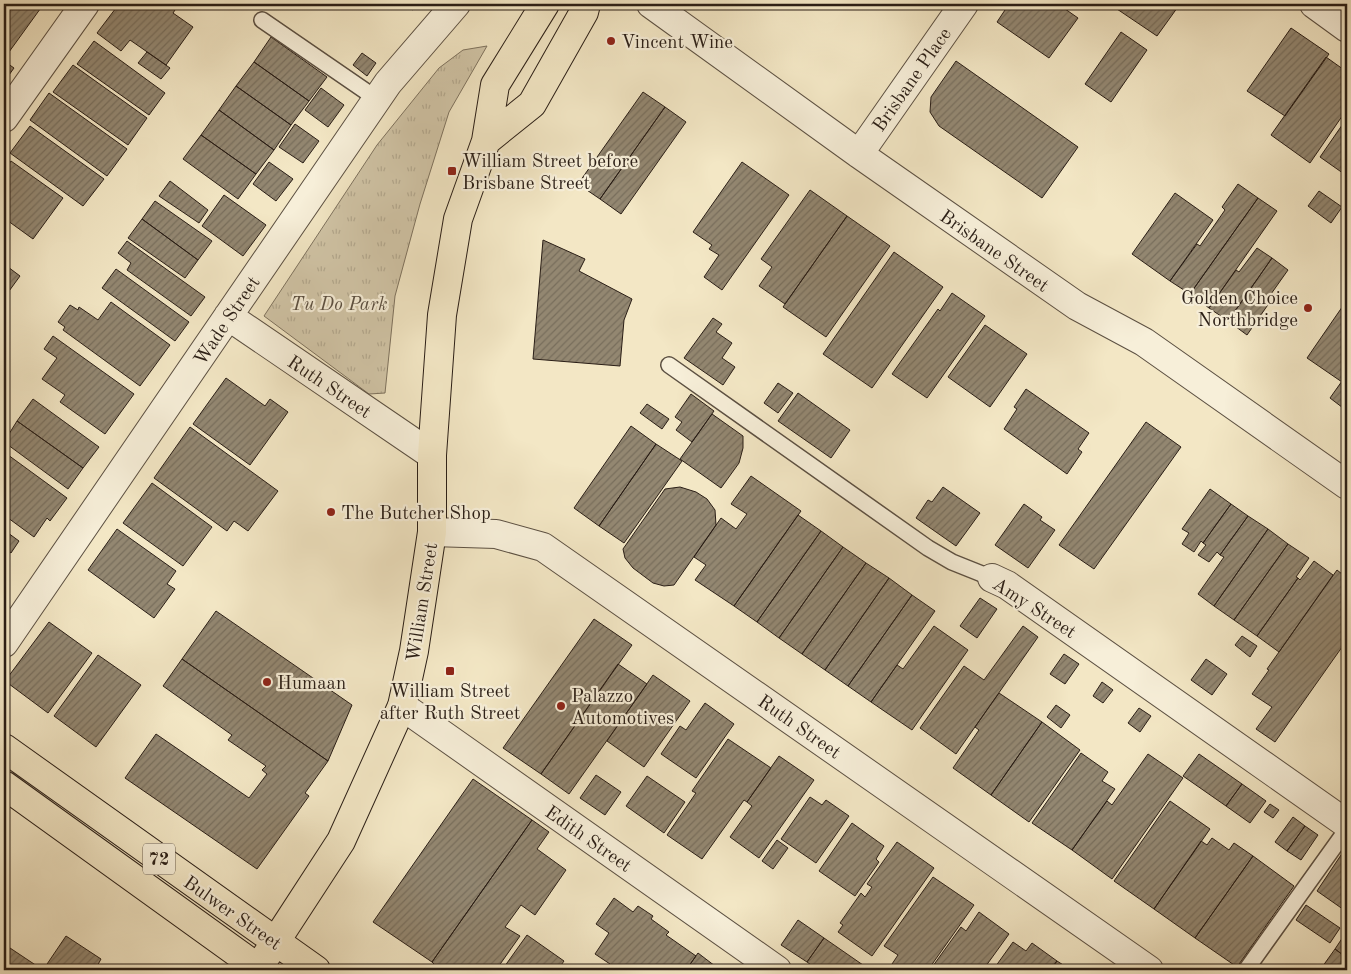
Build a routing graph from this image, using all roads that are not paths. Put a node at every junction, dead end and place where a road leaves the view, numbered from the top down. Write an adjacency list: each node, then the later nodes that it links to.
1 (85, 4): 11 (street)
2 (456, 4): 10 (street, Wade Street)
3 (545, 4): 12 (main road, William Street)
4 (586, 4): 12 (main road)
5 (650, 4): 13 (street, Brisbane Street)
6 (964, 4): 13 (street, Brisbane Place)
7 (1314, 4): 9 (street)
8 (262, 20): 10 (lane)
9 (1347, 28)
10 (377, 99): 14 (street, Wade Street)
11 (4, 118)
12 (486, 141): 16 (main road, William Street)
13 (859, 154): 17 (street, Brisbane Street)
14 (228, 316): 16 (street, Ruth Street); 20 (street, Wade Street)
15 (669, 365): 19 (lane, Amy Street)
16 (432, 455): 18 (main road, William Street)
17 (1347, 485)
18 (432, 532): 21 (main road, William Street); 30 (street, Ruth Street)
19 (992, 578): 24 (street, Amy Street)
20 (4, 643)
21 (402, 706): 26 (main road, William Street); 29 (street, Edith Street)
22 (4, 748): 26 (main road, Bulwer Street / 72)
23 (4, 785): 27 (main road, Bulwer Street / 72)
24 (1347, 824)
25 (1347, 829): 31 (lane)
26 (276, 943): 27 (main road, William Street); 28 (main road, Bulwer Street / 72)
27 (259, 970)
28 (316, 970)
29 (777, 970)
30 (1149, 970)
31 (1246, 970)

